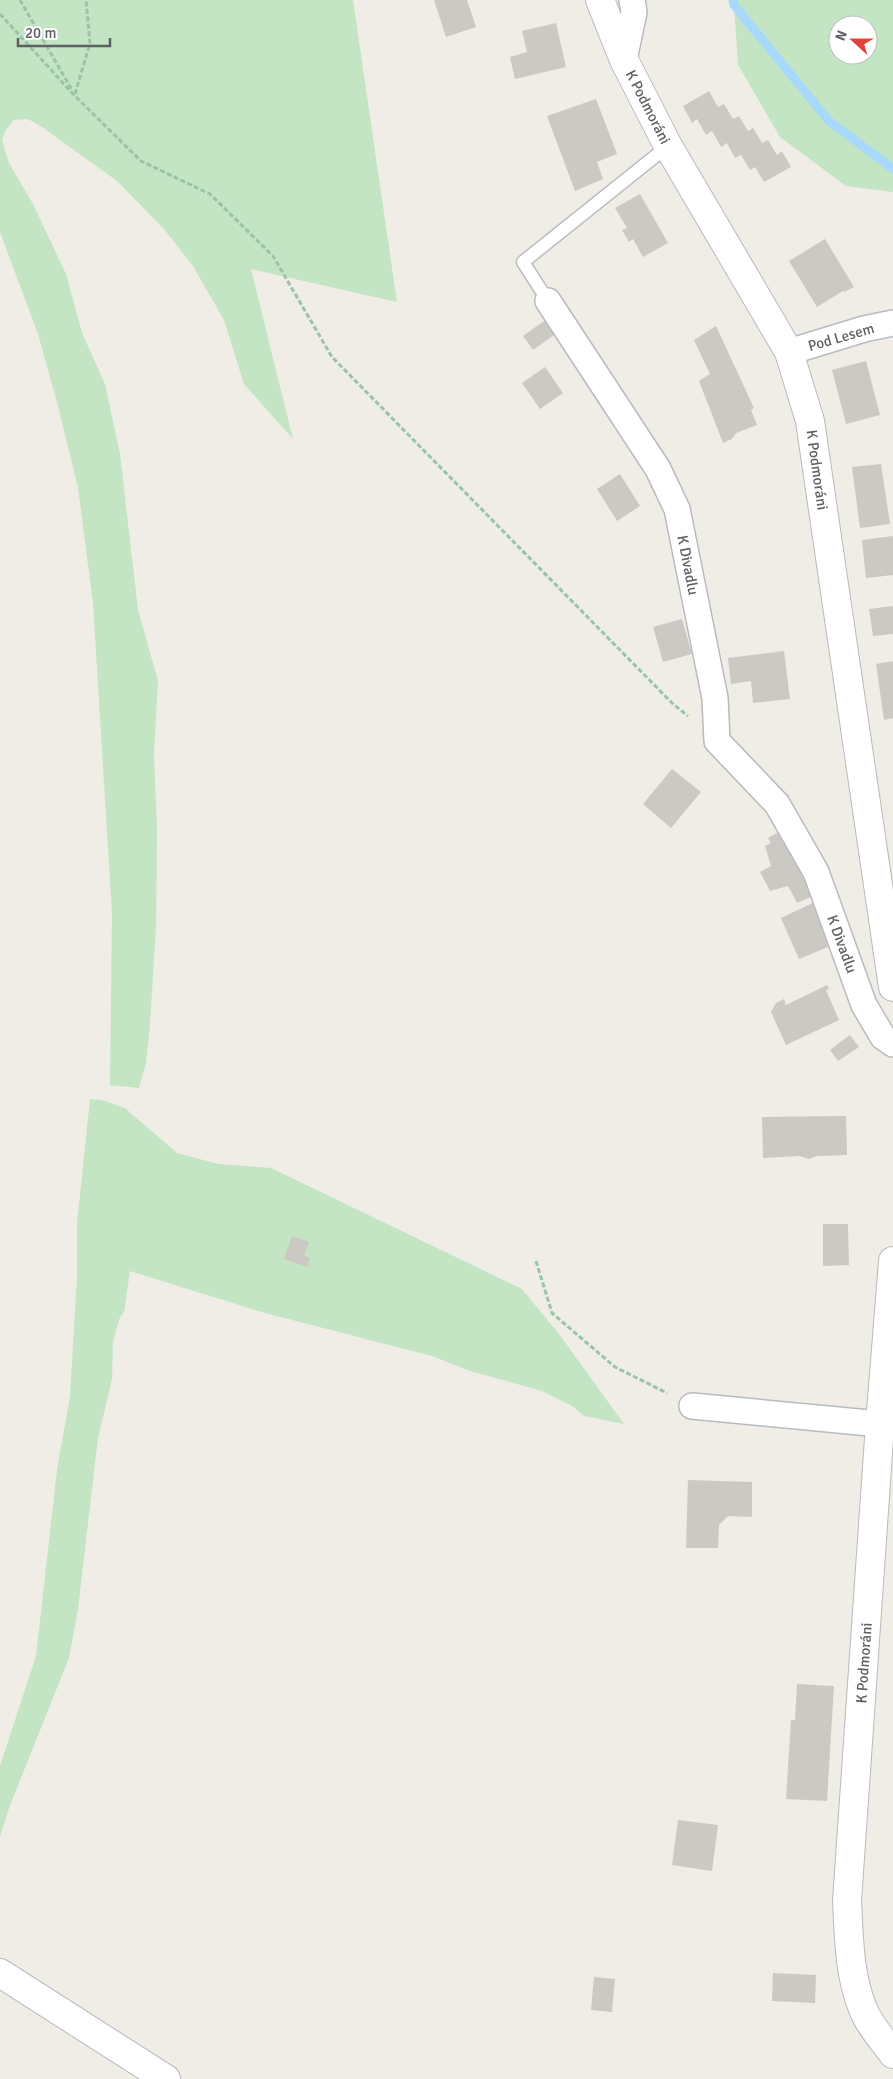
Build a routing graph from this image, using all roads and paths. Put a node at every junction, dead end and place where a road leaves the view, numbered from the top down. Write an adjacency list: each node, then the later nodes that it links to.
1 (20, 0): 7 (path)
2 (86, 0): 7 (path)
3 (600, 0): 6 (street, K Podmoráni)
4 (632, 0): 6 (street)
5 (0, 14): 7 (path)
6 (624, 60): 8 (street, K Podmoráni)
7 (74, 95): 12 (path)
8 (668, 146): 9 (lane, K Divadlu); 11 (street, K Podmoráni)
9 (548, 301): 12 (street, K Divadlu)
10 (893, 323): 11 (street, Pod Lesem)
11 (789, 352): 13 (street, K Podmoráni)
12 (717, 741): 14 (street, K Divadlu)
13 (893, 987)
14 (893, 1044)
15 (536, 1261): 17 (path)
16 (893, 1261): 18 (street, K Podmoráni)
17 (692, 1406): 18 (street)
18 (880, 1424): 20 (street, K Podmoráni)
19 (0, 1973): 21 (street)
20 (893, 2054)
21 (166, 2079)

